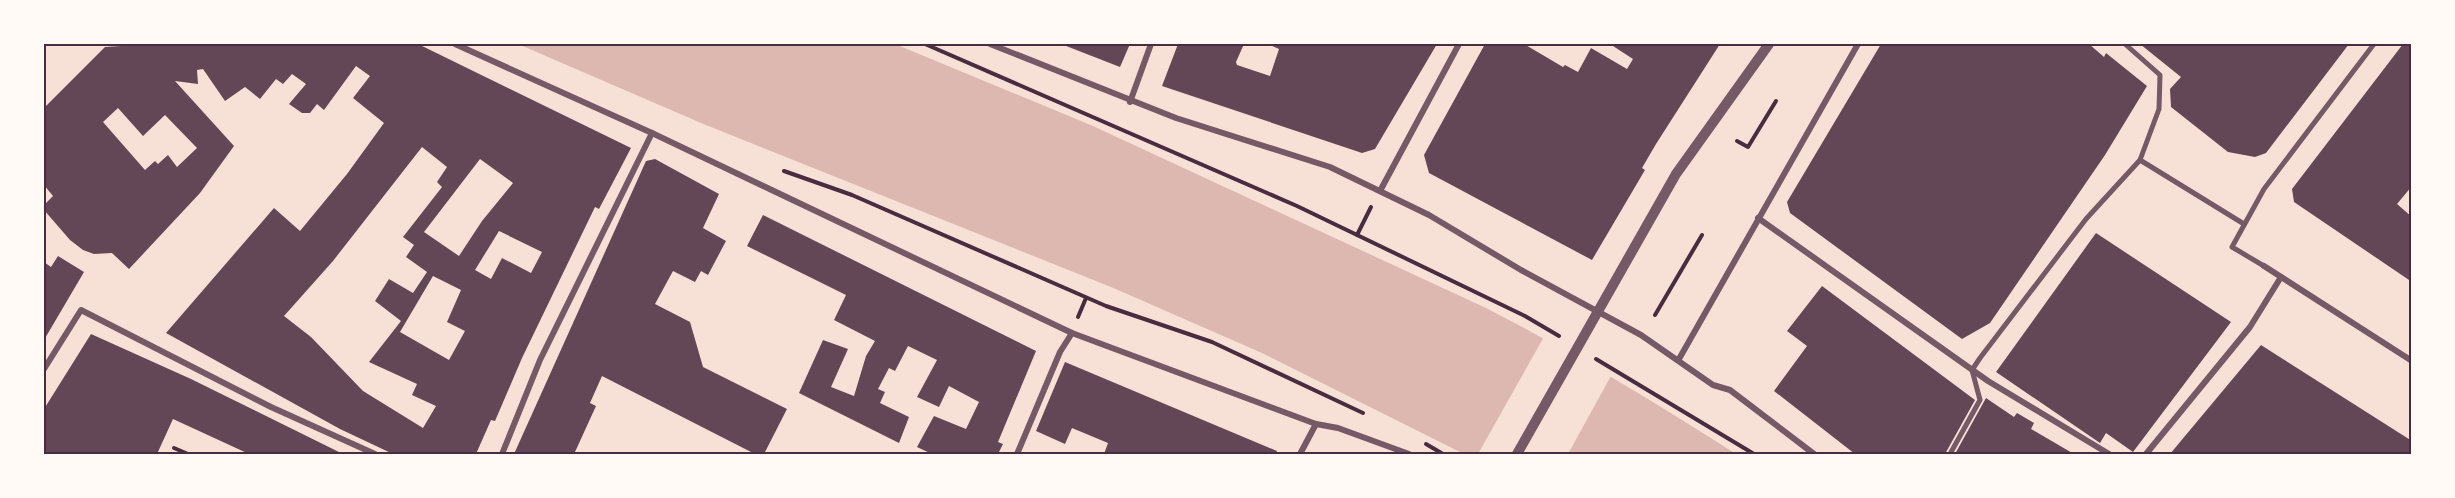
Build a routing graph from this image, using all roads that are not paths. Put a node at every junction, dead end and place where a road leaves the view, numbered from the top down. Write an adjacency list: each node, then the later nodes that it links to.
1 (455, 44): 10 (street)
2 (990, 44): 9 (street)
3 (1151, 44): 9 (street)
4 (1459, 44): 12 (street)
5 (1769, 44): 28 (street)
6 (1858, 44): 13 (street)
7 (2125, 44): 11 (street)
8 (2374, 44): 14 (street)
9 (1130, 102): 12 (street)
10 (652, 133): 17 (street); 24 (street)
11 (2140, 159): 14 (street); 21 (street)
12 (1380, 190): 18 (street)
13 (1758, 218): 18 (street); 21 (street)
14 (2244, 224): 15 (street)
15 (2264, 266): 16 (street)
16 (2281, 277): 19 (street); 32 (street)
17 (1071, 333): 22 (street); 25 (street)
18 (1679, 359): 29 (street)
19 (2412, 361)
20 (44, 369): 23 (street)
21 (1972, 370): 30 (street); 31 (street)
22 (1316, 424): 26 (street); 27 (street)
23 (375, 454)
24 (502, 454)
25 (1017, 454)
26 (1300, 454)
27 (1409, 454)
28 (1517, 454)
29 (1814, 454)
30 (1950, 454)
31 (2109, 454)
32 (2146, 454)

